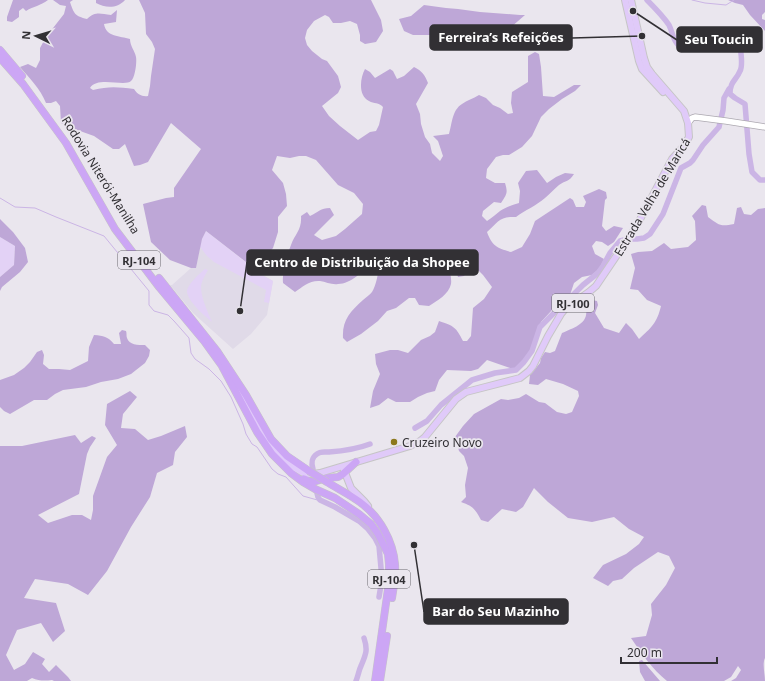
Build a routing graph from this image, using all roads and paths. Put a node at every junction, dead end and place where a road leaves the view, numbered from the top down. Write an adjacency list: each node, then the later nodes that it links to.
1 (625, 0): 5 (main road, Estrada Velha de Maricá)
2 (630, 0): 5 (main road, Estrada Velha de Maricá)
3 (0, 50): 7 (highway, Rodovia Niterói-Manilha / RJ-104)
4 (0, 58): 8 (highway, Rodovia Niterói-Manilha / RJ-104)
5 (687, 121): 6 (street); 9 (main road, Estrada Velha de Maricá / RJ-100)
6 (765, 127)
7 (233, 375): 11 (main road); 15 (highway, Rodovia Niterói-Manilha / RJ-104, bridge)
8 (279, 462): 13 (highway); 14 (highway, Rodovia Niterói-Manilha / RJ-104)
9 (356, 462): 10 (highway); 12 (main road)
10 (342, 470): 11 (main road); 12 (main road); 13 (highway)
11 (320, 473): 13 (highway)
12 (348, 481): 15 (main road)
13 (316, 482): 14 (highway)
14 (335, 498): 16 (highway, Rodovia Niterói-Manilha / RJ-104)
15 (373, 514): 17 (highway, Rodovia Niterói-Manilha / RJ-104)
16 (375, 681)
17 (380, 681)

